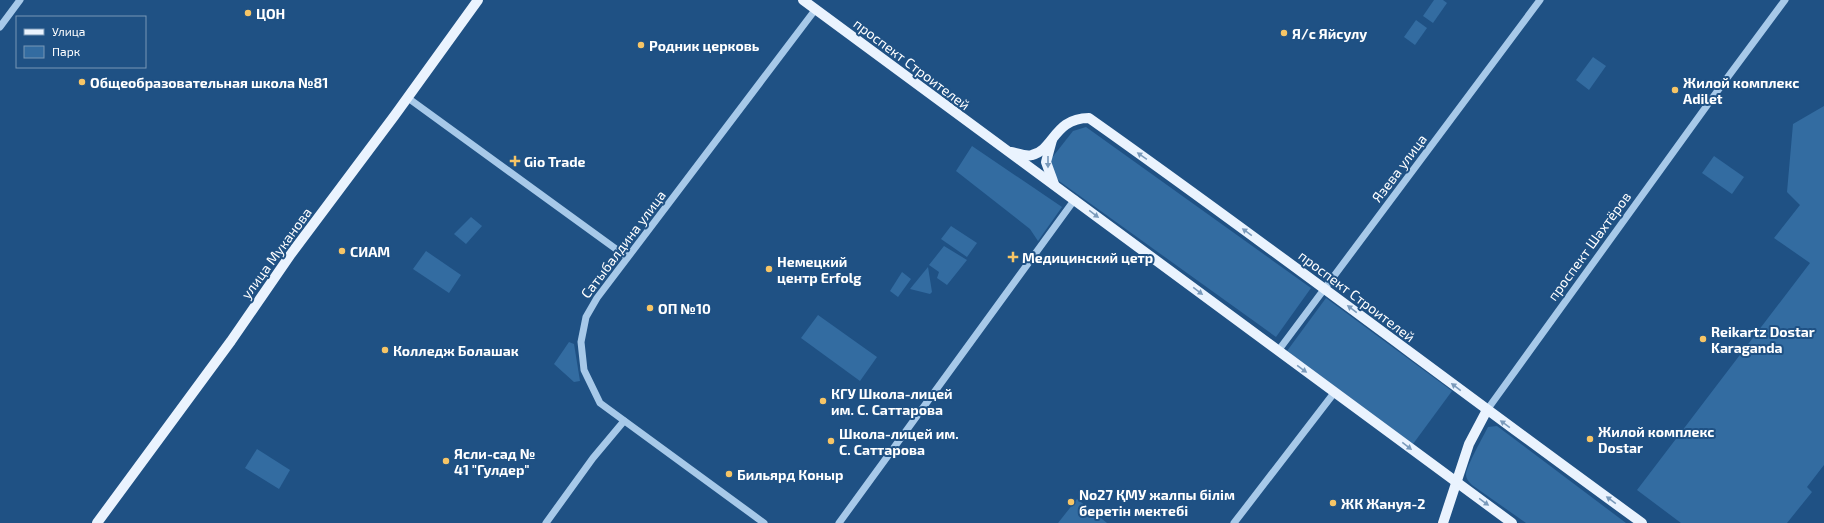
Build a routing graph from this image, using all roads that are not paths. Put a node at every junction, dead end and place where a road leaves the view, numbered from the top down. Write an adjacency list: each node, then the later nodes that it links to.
1 (20, 0): 7 (street)
2 (478, 0): 8 (main road, улица Муканова)
3 (803, 0): 6 (main road, проспект Строителей)
4 (1540, 0): 14 (street, Язева улица)
5 (1785, 0): 17 (street, проспект Шахтёров)
6 (815, 10): 10 (main road, проспект Строителей); 13 (street, Сатыбалдина улица)
7 (0, 27)
8 (408, 98): 13 (street); 20 (main road, улица Муканова)
9 (1053, 137): 10 (main road, проспект Строителей); 11 (main road, one-way to 11); 14 (main road, проспект Строителей, one-way to 9)
10 (1005, 150): 11 (main road, проспект Строителей)
11 (1055, 186): 12 (main road, проспект Строителей)
12 (1075, 200): 15 (main road, проспект Строителей, one-way to 15); 23 (street)
13 (627, 257): 18 (street, Сатыбалдина улица)
14 (1325, 289): 15 (street, Язева улица); 17 (main road, проспект Строителей, one-way to 14)
15 (1278, 351): 16 (main road, проспект Строителей, one-way to 16)
16 (1334, 393): 19 (main road, проспект Строителей, one-way to 19); 24 (street)
17 (1487, 410): 19 (main road, проспект Шахтёров); 27 (main road, проспект Строителей, one-way to 17)
18 (624, 421): 21 (street); 22 (street, Сатыбалдина улица)
19 (1456, 482): 25 (main road, проспект Шахтёров); 26 (main road, проспект Строителей, one-way to 26)
20 (97, 523)
21 (546, 523)
22 (764, 523)
23 (839, 523)
24 (1234, 523)
25 (1443, 523)
26 (1512, 523)
27 (1642, 523)

